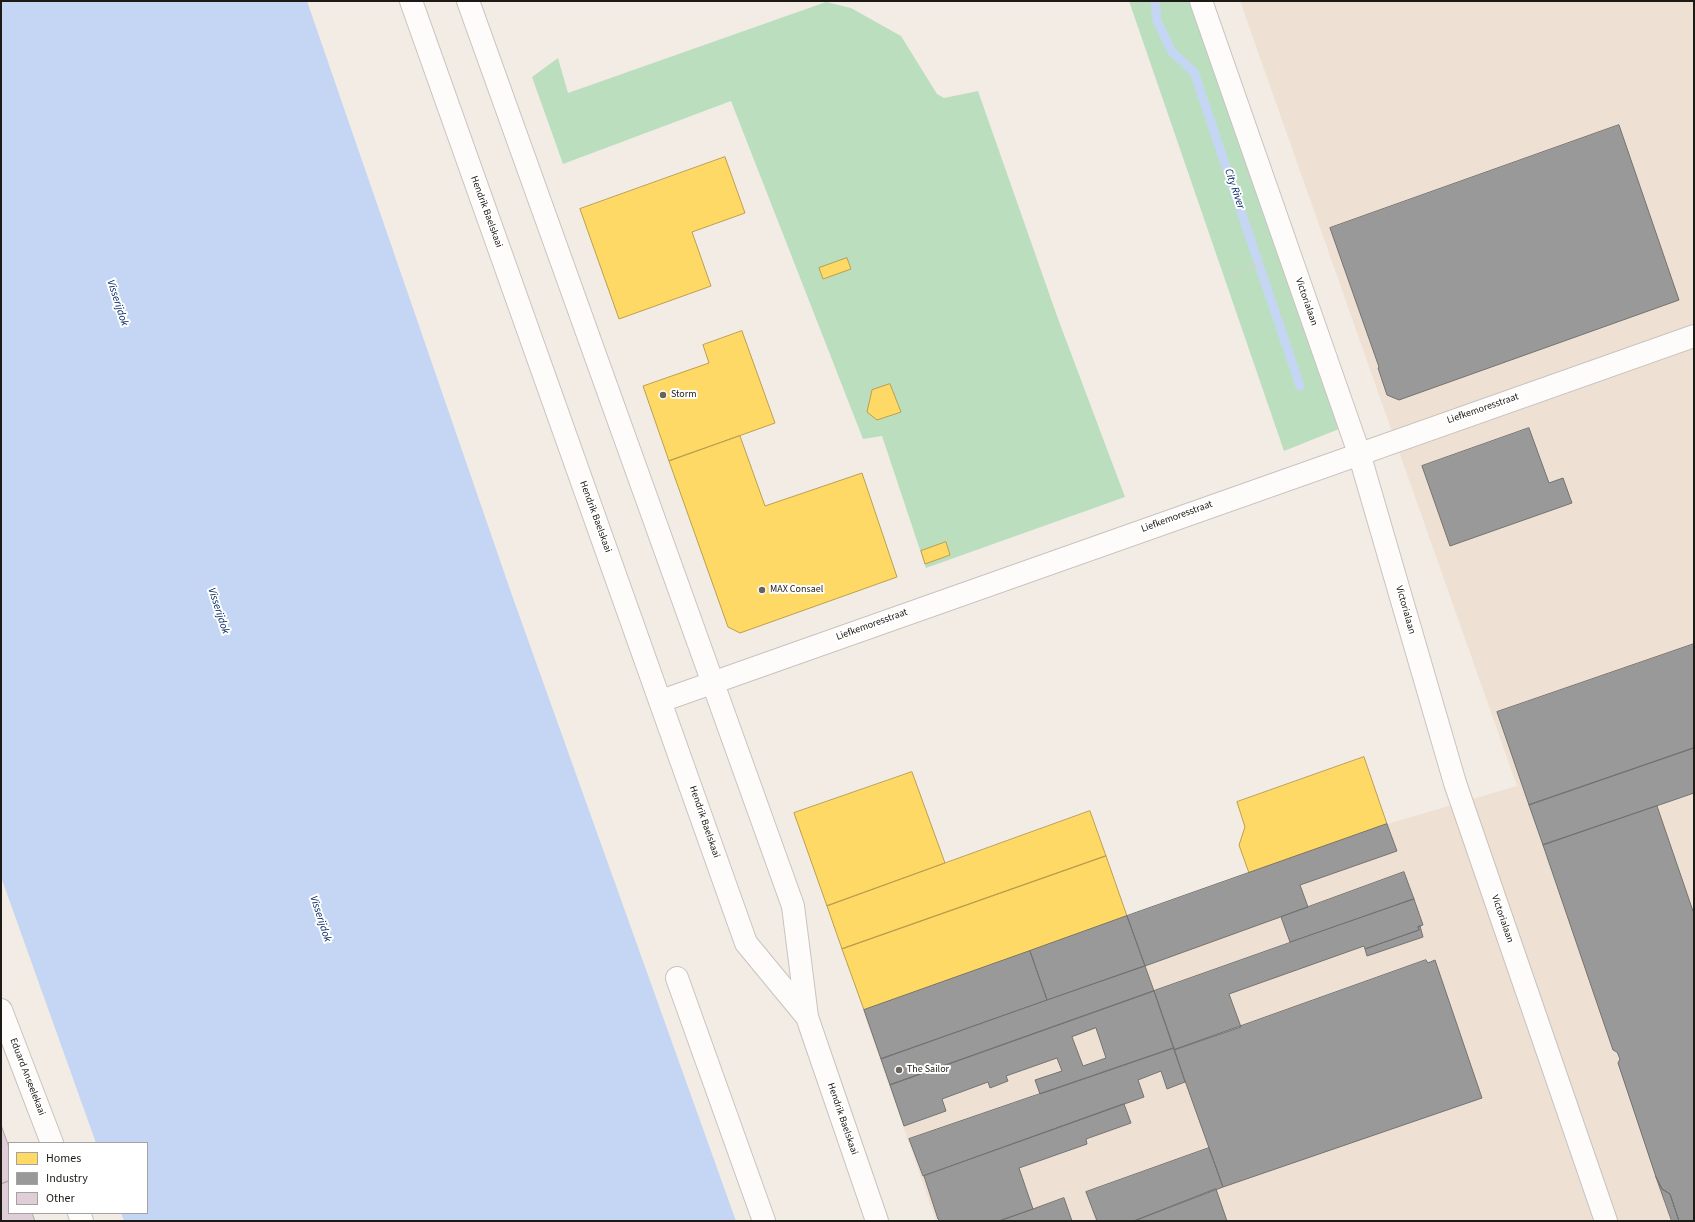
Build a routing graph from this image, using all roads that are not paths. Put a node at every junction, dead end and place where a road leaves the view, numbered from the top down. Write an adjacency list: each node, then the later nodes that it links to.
1 (411, 1): 7 (street, Hendrik Baelskaai)
2 (468, 1): 6 (street, Hendrik Baelskaai)
3 (1201, 1): 5 (street, Victorialaan)
4 (1694, 336): 5 (street, Liefkemoresstraat)
5 (1359, 453): 6 (street, Liefkemoresstraat); 14 (street, Victorialaan)
6 (713, 682): 7 (street, Liefkemoresstraat); 10 (street, Hendrik Baelskaai)
7 (661, 701): 10 (street, Hendrik Baelskaai)
8 (677, 978): 12 (street)
9 (1, 1010): 11 (street, Eduard Anseelekaai)
10 (807, 1017): 13 (street, Hendrik Baelskaai)
11 (52, 1142)
12 (764, 1221)
13 (877, 1221)
14 (1606, 1221)

